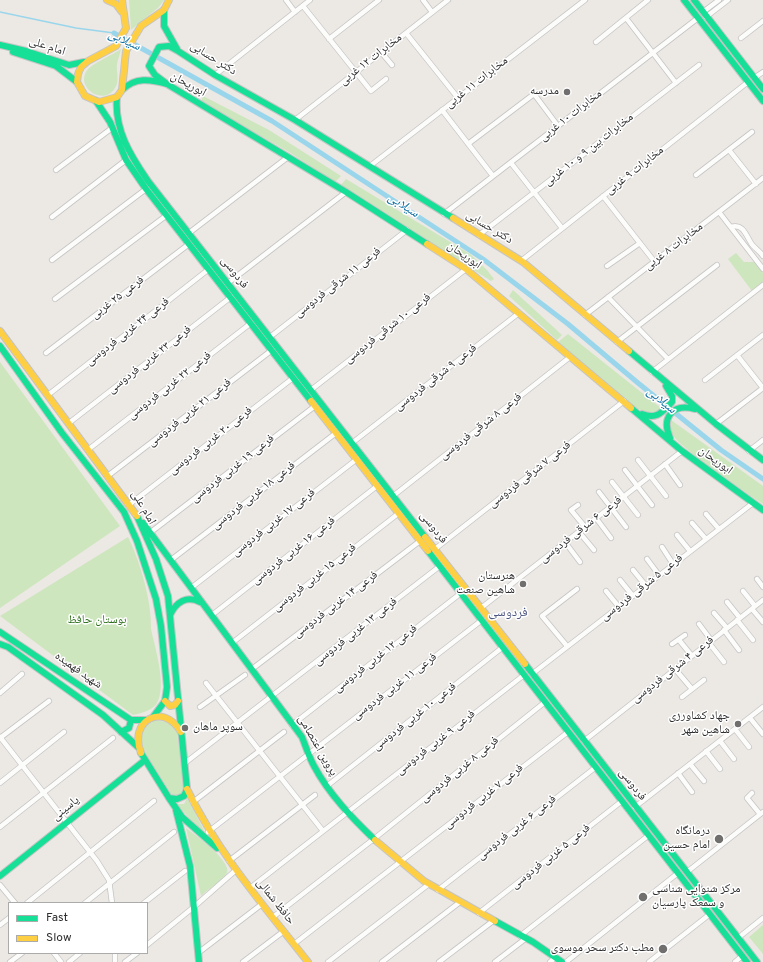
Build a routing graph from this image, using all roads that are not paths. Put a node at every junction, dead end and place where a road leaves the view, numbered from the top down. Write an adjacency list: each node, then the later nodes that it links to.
1 (107, 0): 19 (main road)
2 (122, 0): 19 (main road)
3 (286, 0): 17 (street)
4 (310, 0): 15 (street)
5 (380, 0): 26 (street)
6 (423, 0): 18 (street)
7 (448, 0): 18 (street, مخابرات ۱۲ غربی)
8 (585, 0): 50 (street, مخابرات ۱۱ غربی)
9 (648, 0): 21 (street)
10 (684, 0): 22 (main road)
11 (694, 0): 20 (main road)
12 (719, 0): 20 (street)
13 (728, 0): 20 (street)
14 (170, 1): 16 (main road)
15 (303, 6): 17 (street); 26 (street)
16 (164, 10): 30 (main road); 47 (main road)
17 (295, 12): 40 (street)
18 (432, 12): 24 (street, مخابرات ۱۲ غربی)
19 (124, 14): 33 (main road)
20 (705, 14): 36 (main road)
21 (626, 18): 27 (street); 32 (street)
22 (698, 18): 32 (street, مخابرات ۱۰ غربی); 37 (main road)
23 (763, 20): 25 (street)
24 (406, 33): 31 (street, مخابرات ۱۲ غربی); 50 (street)
25 (741, 38)
26 (329, 39): 38 (street)
27 (596, 42)
28 (0, 45): 33 (main road, امام علی)
29 (0, 49): 43 (main road, امام علی)
30 (178, 51): 40 (main road, دکتر حسابی); 45 (main road)
31 (381, 52): 34 (street); 38 (street, مخابرات ۱۲ غربی)
32 (653, 53): 44 (street); 55 (street, مخابرات ۱۰ غربی)
33 (88, 61): 43 (main road)
34 (392, 65)
35 (699, 65): 44 (street, مخابرات بین ۹ و ۱۰ غربی)
36 (745, 66): 37 (main road); 42 (main road)
37 (739, 70): 42 (main road)
38 (356, 72): 41 (street); 54 (street, مخابرات ۱۲ غربی)
39 (763, 72): 42 (street, مخابرات ۹ غربی)
40 (215, 75): 54 (main road, دکتر حسابی)
41 (386, 79)
42 (751, 80): 46 (main road); 48 (main road); 73 (street, مخابرات ۹ غربی)
43 (77, 82): 51 (main road, امام علی)
44 (676, 83): 72 (street, مخابرات بین ۹ و ۱۰ غربی)
45 (167, 84): 47 (main road, ابوریحان); 60 (main road, ابوریحان)
46 (763, 89): 48 (main road)
47 (122, 90): 49 (main road, ابوریحان)
48 (757, 93): 52 (main road)
49 (116, 97): 51 (main road); 69 (main road, فردوسی)
50 (458, 98): 53 (street, مخابرات ۱۱ غربی)
51 (96, 101): 56 (main road, فردوسی)
52 (763, 101)
53 (442, 110): 58 (street); 63 (street, مخابرات ۱۱ غربی)
54 (295, 120): 63 (main road, دکتر حسابی)
55 (558, 126): 58 (street); 62 (street, مخابرات ۱۰ غربی)
56 (112, 128): 61 (main road, فردوسی); 64 (street)
57 (752, 132): 59 (street)
58 (468, 144): 66 (street)
59 (729, 150): 65 (street); 68 (street)
60 (288, 157): 71 (main road, ابوریحان); 81 (street)
61 (126, 160): 70 (main road, فردوسی); 77 (street)
62 (511, 163): 66 (street, مخابرات ۱۰ غربی); 72 (street)
63 (370, 166): 75 (main road, دکتر حسابی)
64 (56, 170)
65 (696, 175)
66 (493, 176): 75 (street, مخابرات ۱۰ غربی)
67 (763, 178): 68 (street, مخابرات ۸ غربی)
68 (756, 184): 74 (street, مخابرات ۸ غربی)
69 (152, 185): 70 (main road); 81 (main road, فردوسی)
70 (146, 190): 76 (main road, فردوسی); 86 (street)
71 (346, 192): 80 (main road, ابوریحان); 95 (street)
72 (534, 193): 79 (street); 82 (street, مخابرات بین ۹ و ۱۰ غربی)
73 (603, 196): 79 (street, مخابرات ۹ غربی); 83 (street)
74 (719, 212): 78 (street); 88 (street, مخابرات ۸ غربی)
75 (444, 214): 82 (main road, دکتر حسابی)
76 (167, 215): 84 (main road, فردوسی); 99 (street)
77 (52, 217)
78 (731, 227): 85 (street); 89 (street)
79 (562, 228): 87 (street, مخابرات ۹ غربی)
80 (407, 230): 92 (main road, ابوریحان); 106 (street, فرعی ۱۱ شرقی فردوسی)
81 (189, 233): 95 (main road, فردوسی)
82 (480, 236): 87 (main road, دکتر حسابی)
83 (640, 242): 88 (street); 91 (street)
84 (189, 244): 93 (main road, فردوسی); 110 (street, فرعی ۲۵ غربی)
85 (763, 256)
86 (52, 260)
87 (521, 261): 101 (main road, دکتر حسابی)
88 (654, 261): 98 (street, مخابرات ۸ غربی)
89 (761, 262): 94 (street)
90 (717, 265): 103 (street)
91 (608, 266)
92 (466, 268): 100 (main road, ابوریحان); 120 (street, فرعی ۱۰ شرقی فردوسی)
93 (209, 269): 97 (main road, فردوسی); 121 (street, فرعی ۲۴ غربی فردوسی)
94 (763, 269)
95 (228, 283): 106 (main road, فردوسی)
96 (763, 285): 114 (street)
97 (231, 297): 102 (main road, فردوسی); 126 (street, فرعی ۲۳ غربی فردوسی)
98 (608, 297): 101 (street, مخابرات ۸ غربی); 103 (street)
99 (55, 299)
100 (519, 313): 112 (main road, ابوریحان); 132 (street, فرعی ۹ شرقی فردوسی)
101 (585, 315): 107 (main road, دکتر حسابی)
102 (250, 323): 109 (main road, فردوسی); 135 (street, فرعی ۲۲ غربی فردوسی)
103 (636, 327): 107 (street); 114 (street)
104 (0, 331): 121 (main road, امام علی)
105 (763, 335): 111 (street)
106 (270, 337): 113 (main road, فردوسی)
107 (617, 342): 115 (main road, دکتر حسابی)
108 (0, 346): 129 (main road, امام علی)
109 (272, 350): 113 (main road, فردوسی); 144 (street, فرعی ۲۱ غربی فردوسی)
110 (46, 353)
111 (737, 355): 118 (street); 119 (street)
112 (570, 357): 122 (main road, ابوریحان); 151 (street, فرعی ۸ شرقی فردوسی)
113 (283, 359): 116 (main road, فردوسی); 120 (main road, فردوسی)
114 (668, 359): 115 (street)
115 (652, 372): 117 (main road, دکتر حسابی)
116 (293, 378): 123 (main road, فردوسی); 155 (street, فرعی ۲۰ غربی فردوسی)
117 (662, 380): 124 (main road, دکتر حسابی); 125 (main road)
118 (705, 380)
119 (763, 388): 127 (street)
120 (311, 390): 132 (main road, فردوسی)
121 (48, 395): 126 (main road, امام علی)
122 (624, 401): 125 (main road, ابوریحان); 177 (street, فرعی ۷ شرقی فردوسی)
123 (315, 406): 130 (main road, فردوسی); 169 (street, فرعی ۱۹ غربی فردوسی)
124 (700, 411): 127 (main road, دکتر حسابی); 133 (main road)
125 (637, 412): 133 (main road, ابوریحان)
126 (69, 423): 128 (main road, امام علی)
127 (716, 424): 138 (main road, دکتر حسابی)
128 (73, 429): 129 (main road); 134 (main road, امام علی)
129 (62, 432): 136 (main road, امام علی)
130 (336, 433): 139 (main road, فردوسی); 181 (street, فرعی ۱۸ غربی فردوسی)
131 (763, 440): 138 (street)
132 (352, 443): 151 (main road, فردوسی)
133 (673, 443): 137 (main road, ابوریحان)
134 (85, 444): 135 (main road, امام علی); 136 (main road)
135 (89, 449): 144 (main road, امام علی)
136 (77, 451): 238 (main road, امام علی)
137 (682, 451): 142 (street, فرعی ۶ شرقی فردوسی); 154 (main road, ابوریحان)
138 (749, 451): 141 (main road, دکتر حسابی)
139 (357, 459): 148 (main road, فردوسی); 191 (street, فرعی ۱۷ غربی فردوسی)
140 (638, 460): 145 (street)
141 (763, 460)
142 (664, 464): 145 (street, فرعی ۶ شرقی فردوسی); 147 (street)
143 (625, 470): 149 (street)
144 (109, 475): 155 (main road, امام علی)
145 (650, 476): 149 (street, فرعی ۶ شرقی فردوسی); 152 (street)
146 (612, 482): 153 (street)
147 (680, 485)
148 (377, 486): 160 (main road, فردوسی); 204 (street, فرعی ۱۶ غربی فردوسی)
149 (637, 486): 153 (street, فرعی ۶ شرقی فردوسی); 157 (street)
150 (599, 492): 158 (street)
151 (393, 496): 177 (main road, فردوسی)
152 (666, 496)
153 (623, 497): 158 (street, فرعی ۶ شرقی فردوسی); 162 (street)
154 (753, 502): 159 (main road, ابوریحان); 168 (street, فرعی ۵ شرقی فردوسی)
155 (130, 504): 164 (main road, امام علی)
156 (578, 505): 166 (street)
157 (652, 505)
158 (610, 507): 163 (street, فرعی ۶ شرقی فردوسی); 167 (street)
159 (763, 510)
160 (399, 513): 174 (main road, فردوسی); 216 (street, فرعی ۱۵ غربی فردوسی)
161 (706, 514): 168 (street)
162 (638, 515)
163 (596, 518): 166 (street, فرعی ۶ شرقی فردوسی); 172 (street)
164 (139, 519): 169 (main road, پروین اعتصامی); 205 (main road, امام علی)
165 (692, 523): 173 (street)
166 (585, 527): 170 (street, فرعی ۶ شرقی فردوسی)
167 (626, 527)
168 (719, 529): 173 (street, فرعی ۵ شرقی فردوسی)
169 (151, 532): 181 (main road, پروین اعتصامی)
170 (579, 532): 175 (street, فرعی ۶ شرقی فردوسی); 178 (street)
171 (677, 535): 179 (street)
172 (611, 538)
173 (706, 539): 179 (street, فرعی ۵ شرقی فردوسی)
174 (420, 540): 184 (main road, فردوسی); 224 (street, فرعی ۱۴ غربی فردوسی)
175 (565, 542): 182 (street); 202 (street, فرعی ۶ شرقی فردوسی)
176 (662, 547): 183 (street)
177 (435, 549): 202 (main road, فردوسی)
178 (594, 550)
179 (690, 551): 183 (street, فرعی ۵ شرقی فردوسی)
180 (647, 559): 186 (street)
181 (171, 560): 191 (main road, پروین اعتصامی)
182 (580, 562)
183 (674, 564): 186 (street, فرعی ۵ شرقی فردوسی)
184 (440, 566): 195 (main road, فردوسی); 235 (street, فرعی ۱۳ غربی فردوسی)
185 (633, 570): 189 (street)
186 (659, 575): 189 (street, فرعی ۵ شرقی فردوسی)
187 (757, 579): 190 (street)
188 (620, 580): 196 (street)
189 (646, 586): 196 (street, فرعی ۵ شرقی فردوسی)
190 (763, 587)
191 (191, 588): 199 (main road, پروین اعتصامی)
192 (577, 589): 219 (street)
193 (606, 591): 200 (street)
194 (743, 591): 201 (street)
195 (461, 593): 207 (main road, فردوسی); 249 (street, فرعی ۱۲ غربی فردوسی)
196 (633, 596): 200 (street, فرعی ۵ شرقی فردوسی)
197 (763, 600): 201 (street, فرعی ۴ شرقی فردوسی)
198 (727, 602): 206 (street)
199 (204, 605): 204 (main road, پروین اعتصامی); 205 (main road)
200 (618, 607): 219 (street, فرعی ۵ شرقی فردوسی)
201 (754, 607): 206 (street, فرعی ۴ شرقی فردوسی); 208 (street)
202 (481, 608): 227 (main road, فردوسی)
203 (714, 613): 210 (street)
204 (212, 615): 216 (main road, پروین اعتصامی)
205 (169, 618): 239 (main road, امام علی)
206 (739, 619): 210 (street, فرعی ۴ شرقی فردوسی); 214 (street)
207 (482, 620): 220 (main road, فردوسی); 265 (street, فرعی ۱۱ غربی فردوسی)
208 (763, 622)
209 (699, 624): 215 (street)
210 (726, 629): 215 (street, فرعی ۴ شرقی فردوسی); 221 (street)
211 (0, 632): 246 (main road, شهید فهمیده)
212 (685, 635): 213 (street)
213 (679, 640): 218 (street); 222 (street)
214 (753, 640)
215 (710, 642): 222 (street, فرعی ۴ شرقی فردوسی); 223 (street)
216 (232, 643): 224 (main road, پروین اعتصامی)
217 (0, 644): 252 (main road, شهید فهمیده)
218 (672, 644)
219 (567, 646): 227 (street, فرعی ۵ شرقی فردوسی)
220 (503, 648): 229 (main road, فردوسی); 277 (street, فرعی ۱۰ غربی فردوسی)
221 (739, 650)
222 (692, 656): 225 (street, فرعی ۴ شرقی فردوسی)
223 (724, 662)
224 (252, 669): 235 (main road, پروین اعتصامی)
225 (675, 669): 232 (street); 260 (street, فرعی ۴ شرقی فردوسی)
226 (22, 674): 233 (street)
227 (532, 674): 243 (main road, فردوسی)
228 (245, 675): 234 (street)
229 (524, 675): 240 (main road, فردوسی); 290 (street, فرعی ۹ غربی فردوسی)
230 (704, 680): 232 (street)
231 (206, 683): 234 (street)
232 (692, 689): 236 (street)
233 (0, 693)
234 (216, 696): 241 (street); 248 (street)
235 (272, 697): 248 (street, فرعی ۱۳ غربی فردوسی); 249 (main road, پروین اعتصامی)
236 (682, 697)
237 (49, 701): 257 (street)
238 (165, 701): 239 (main road); 244 (main road)
239 (178, 701): 253 (main road, امام علی)
240 (545, 702): 243 (main road, فردوسی); 298 (street, فرعی ۸ غربی فردوسی)
241 (200, 707)
242 (763, 707): 245 (street)
243 (558, 714): 255 (main road, فردوسی); 260 (main road, فردوسی)
244 (153, 717): 247 (main road); 253 (main road)
245 (750, 718): 250 (street); 256 (street)
246 (131, 720): 247 (main road); 252 (main road)
247 (146, 720): 261 (main road)
248 (238, 723): 263 (street); 268 (street, فرعی ۱۳ غربی فردوسی)
249 (292, 725): 265 (main road, پروین اعتصامی)
250 (735, 729): 259 (street); 262 (street)
251 (64, 732): 270 (street)
252 (121, 732): 261 (main road, شهید فهمیده)
253 (181, 732): 268 (main road, امام علی)
254 (284, 732): 263 (street)
255 (568, 732): 271 (main road, فردوسی); 301 (street, فرعی ۷ غربی فردوسی)
256 (763, 734)
257 (0, 738): 270 (street)
258 (113, 738): 280 (street)
259 (720, 740): 264 (street); 267 (street)
260 (584, 741): 288 (main road, فردوسی)
261 (138, 747): 266 (main road, حافظ شمالی)
262 (749, 747)
263 (260, 750): 274 (street); 286 (street)
264 (706, 751): 269 (street); 272 (street)
265 (308, 753): 274 (street, فرعی ۱۱ غربی فردوسی); 277 (main road, پروین اعتصامی)
266 (145, 760): 283 (main road, حافظ شمالی); 292 (main road, یاسینی)
267 (734, 760)
268 (185, 763): 278 (main road, حافظ شمالی)
269 (690, 764): 273 (street); 275 (street)
270 (22, 765): 276 (street); 280 (street)
271 (596, 767): 285 (main road, فردوسی); 311 (street, فرعی ۶ غربی فردوسی)
272 (720, 769)
273 (678, 773): 279 (street); 288 (street)
274 (280, 776): 287 (street); 296 (street, فرعی ۱۱ غربی فردوسی)
275 (704, 781)
276 (0, 783)
277 (327, 786): 290 (main road, پروین اعتصامی)
278 (188, 790): 283 (main road); 286 (main road, حافظ شمالی)
279 (692, 792)
280 (44, 793): 292 (street); 293 (street)
281 (752, 793): 291 (street)
282 (315, 795): 287 (street)
283 (169, 798): 289 (main road, حافظ شمالی)
284 (154, 801): 299 (street)
285 (622, 801): 297 (main road, فردوسی); 320 (street, فرعی ۵ غربی فردوسی)
286 (193, 802): 296 (main road, حافظ شمالی)
287 (302, 805): 294 (street); 300 (street)
288 (635, 807): 304 (main road, فردوسی)
289 (176, 810): 300 (main road, حافظ شمالی); 319 (main road)
290 (348, 811): 294 (street, فرعی ۹ غربی فردوسی); 298 (main road, پروین اعتصامی)
291 (761, 813): 304 (street)
292 (67, 823): 299 (street); 306 (main road, یاسینی)
293 (0, 827)
294 (323, 831): 310 (street, فرعی ۹ غربی فردوسی)
295 (174, 832): 307 (street)
296 (208, 832): 300 (main road, حافظ شمالی)
297 (649, 835): 305 (main road, فردوسی); 328 (street)
298 (375, 838): 301 (main road, پروین اعتصامی); 322 (street, فرعی ۸ غربی فردوسی)
299 (90, 852): 307 (street); 313 (street)
300 (227, 858): 302 (main road, حافظ شمالی)
301 (401, 862): 308 (main road, پروین اعتصامی); 331 (street, فرعی ۷ غربی فردوسی)
302 (236, 870): 310 (main road, حافظ شمالی); 319 (street)
303 (185, 871): 316 (street)
304 (687, 872): 329 (main road, فردوسی)
305 (678, 873): 321 (main road, فردوسی); 352 (street)
306 (0, 876)
307 (109, 884): 314 (street); 315 (street)
308 (429, 884): 311 (main road, پروین اعتصامی); 346 (street)
309 (0, 885): 312 (street)
310 (250, 888): 318 (main road, حافظ شمالی)
311 (438, 890): 317 (main road, پروین اعتصامی)
312 (13, 902)
313 (28, 902)
314 (86, 902)
315 (112, 902)
316 (145, 902)
317 (460, 902): 320 (main road, پروین اعتصامی); 347 (street)
318 (262, 904): 322 (main road, حافظ شمالی); 332 (street)
319 (196, 906): 330 (street); 332 (main road)
320 (479, 913): 325 (main road, پروین اعتصامی)
321 (710, 914): 337 (main road, فردوسی); 353 (street)
322 (273, 917): 327 (main road, حافظ شمالی)
323 (763, 918): 329 (street)
324 (8, 919): 326 (street)
325 (494, 921): 328 (main road, پروین اعتصامی); 348 (street)
326 (0, 925)
327 (284, 931): 331 (main road, حافظ شمالی); 345 (street)
328 (523, 937): 338 (main road, پروین اعتصامی); 349 (street)
329 (738, 938): 356 (main road, فردوسی)
330 (148, 944)
331 (294, 944): 339 (main road, حافظ شمالی)
332 (198, 953): 344 (main road)
333 (21, 954): 340 (street)
334 (55, 954): 341 (street)
335 (79, 954): 342 (street)
336 (136, 954): 343 (street)
337 (742, 956): 354 (street); 355 (main road, فردوسی)
338 (556, 957): 350 (street); 351 (main road, پروین اعتصامی)
339 (304, 961)
340 (10, 962)
341 (61, 962)
342 (69, 962)
343 (125, 962)
344 (199, 962)
345 (244, 962)
346 (328, 962)
347 (382, 962)
348 (440, 962)
349 (495, 962)
350 (550, 962)
351 (562, 962)
352 (566, 962)
353 (649, 962)
354 (735, 962)
355 (747, 962)
356 (757, 962)

